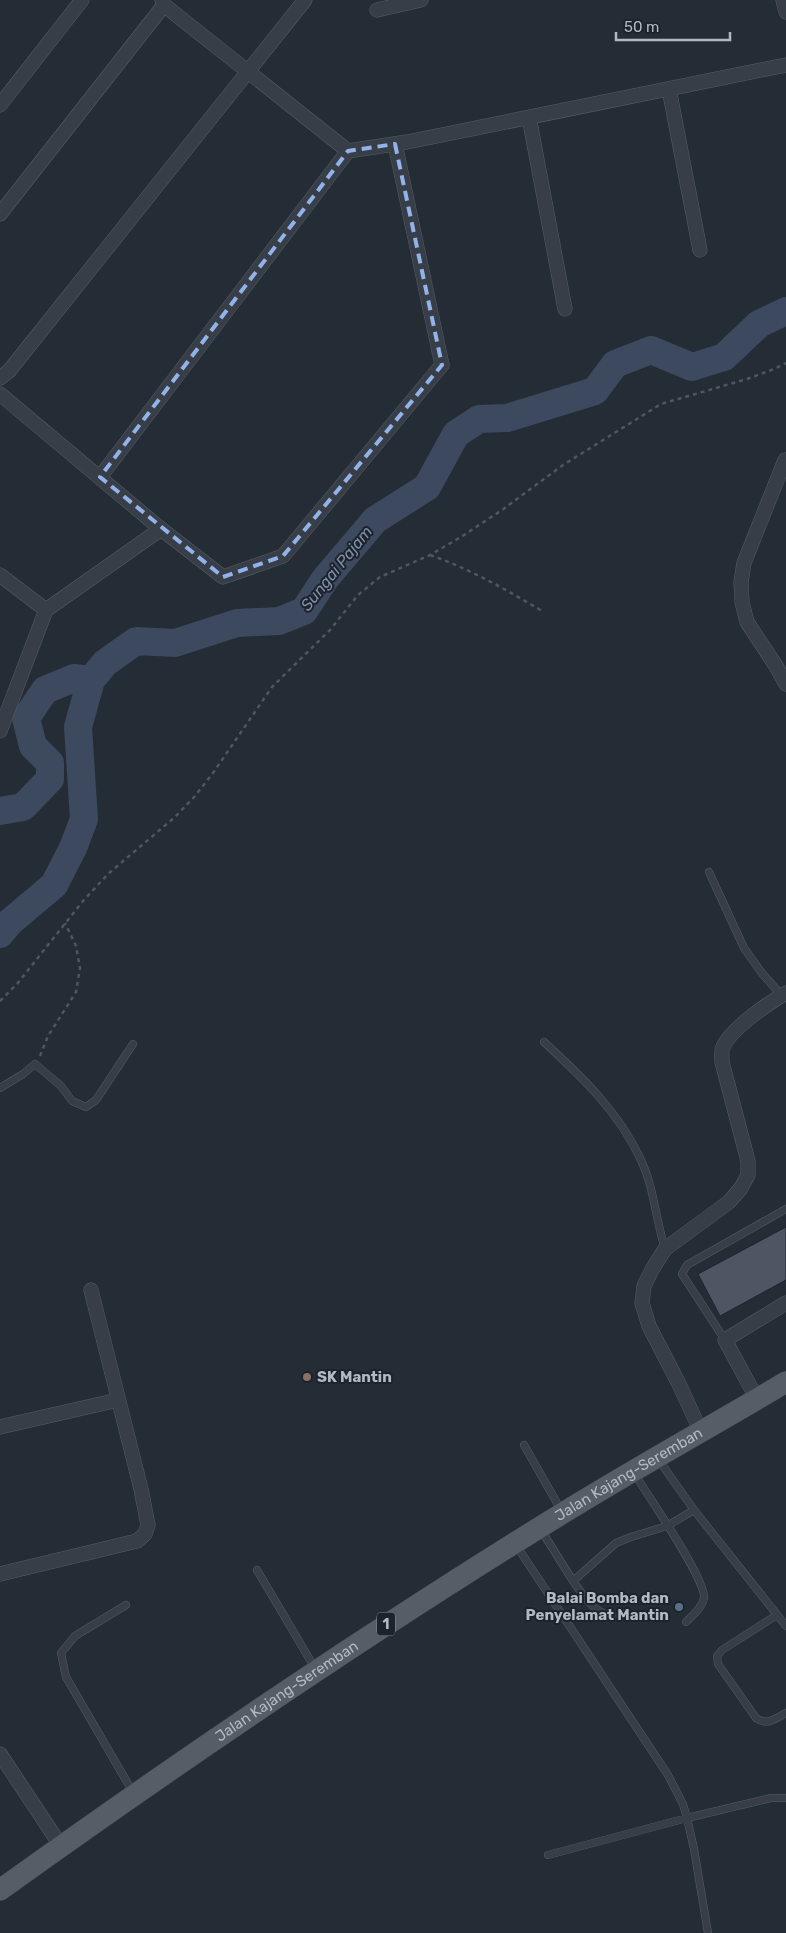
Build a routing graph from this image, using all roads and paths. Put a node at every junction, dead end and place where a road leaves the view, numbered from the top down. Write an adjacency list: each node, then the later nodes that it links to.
1 (82, 0): 11 (street)
2 (304, 0): 9 (street)
3 (421, 0): 6 (street)
4 (783, 0): 7 (street)
5 (163, 2): 9 (street); 15 (street)
6 (377, 10)
7 (786, 12)
8 (786, 65): 10 (street)
9 (247, 72): 14 (street); 19 (street)
10 (669, 89): 12 (street); 16 (street)
11 (0, 105)
12 (529, 117): 13 (street); 17 (street)
13 (395, 144): 14 (street); 23 (street)
14 (348, 150): 22 (street)
15 (0, 214)
16 (700, 250)
17 (566, 309)
18 (786, 363): 24 (path)
19 (0, 378)
20 (0, 394): 22 (street)
21 (785, 460): 28 (street)
22 (100, 477): 23 (street)
23 (161, 528): 26 (street)
24 (430, 555): 27 (path); 31 (path)
25 (0, 575): 26 (street)
26 (46, 610): 29 (street)
27 (542, 611)
28 (786, 684)
29 (0, 731)
30 (709, 872): 32 (lane)
31 (66, 923): 33 (path); 36 (path)
32 (784, 995): 39 (street)
33 (0, 1001)
34 (544, 1042): 39 (lane)
35 (133, 1044): 36 (lane)
36 (35, 1064): 37 (lane)
37 (0, 1088)
38 (786, 1209): 42 (lane)
39 (665, 1249): 47 (street)
40 (91, 1290): 45 (street)
41 (786, 1303): 42 (street)
42 (725, 1340): 44 (street)
43 (786, 1382): 44 (main road, Jalan Kajang-Seremban / 1)
44 (757, 1399): 47 (main road, Jalan Kajang-Seremban / 1)
45 (118, 1400): 46 (street); 57 (street)
46 (0, 1427)
47 (701, 1432): 49 (main road, Jalan Kajang-Seremban / 1)
48 (524, 1445): 52 (lane)
49 (657, 1457): 50 (main road, Jalan Kajang-Seremban / 1); 51 (lane)
50 (633, 1471): 52 (main road, Jalan Kajang-Seremban / 1); 53 (lane)
51 (694, 1510): 53 (lane); 60 (lane)
52 (563, 1513): 54 (main road, Jalan Kajang-Seremban / 1)
53 (668, 1526): 58 (lane); 62 (lane)
54 (540, 1528): 55 (main road, Jalan Kajang-Seremban / 1); 58 (lane)
55 (515, 1543): 64 (main road, Jalan Kajang-Seremban / 1); 69 (lane)
56 (257, 1570): 64 (lane)
57 (0, 1574)
58 (573, 1581): 61 (lane)
59 (126, 1605): 67 (lane)
60 (777, 1615): 63 (lane); 65 (lane)
61 (613, 1616)
62 (686, 1622)
63 (786, 1626)
64 (316, 1670): 67 (main road, Jalan Kajang-Seremban / 1)
65 (786, 1713)
66 (0, 1754): 70 (street)
67 (134, 1795): 70 (main road, Jalan Kajang-Seremban / 1)
68 (786, 1798): 69 (lane)
69 (687, 1818): 71 (lane); 73 (lane)
70 (61, 1846): 72 (main road, Jalan Kajang-Seremban / 1)
71 (548, 1855)
72 (0, 1890)
73 (708, 1933)

